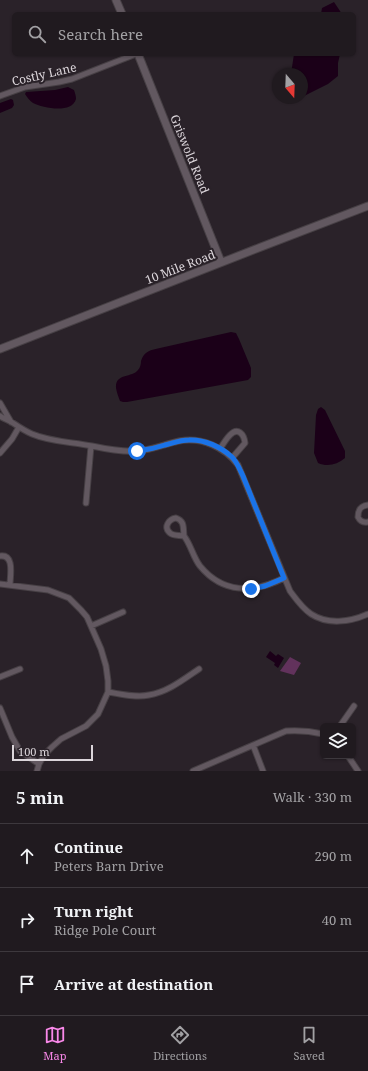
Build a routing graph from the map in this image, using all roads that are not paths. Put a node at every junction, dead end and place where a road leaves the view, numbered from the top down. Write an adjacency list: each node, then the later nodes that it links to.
1 (116, 0): 2 (main road)
2 (121, 12)
3 (132, 56): 5 (street, Costly Lane)
4 (138, 56): 7 (main road, Griswold Road)
5 (0, 96)
6 (368, 206): 7 (main road, 10 Mile Road)
7 (221, 262): 8 (main road, 10 Mile Road)
8 (0, 349)
9 (0, 403): 11 (street)
10 (0, 416): 11 (street)
11 (11, 422): 12 (street)
12 (19, 426): 13 (street); 15 (street)
13 (92, 446): 14 (street); 17 (street)
14 (220, 449): 16 (street); 16 (street)
15 (0, 453)
16 (232, 458): 22 (street)
17 (86, 503)
18 (368, 505): 19 (street)
19 (368, 522)
20 (184, 536): 22 (street)
21 (0, 556): 24 (street)
22 (284, 578): 26 (street)
23 (0, 584): 24 (street)
24 (10, 585): 27 (street)
25 (123, 612): 27 (street)
26 (368, 614)
27 (91, 626): 31 (street)
28 (20, 669): 30 (street)
29 (199, 669): 31 (street)
30 (0, 677)
31 (108, 692): 38 (street)
32 (354, 706): 34 (street)
33 (0, 708): 38 (street)
34 (342, 723)
35 (320, 733): 36 (street)
36 (253, 745): 40 (street); 41 (street)
37 (350, 759): 42 (street)
38 (39, 764): 39 (street)
39 (38, 771)
40 (193, 771)
41 (263, 771)
42 (358, 771)

